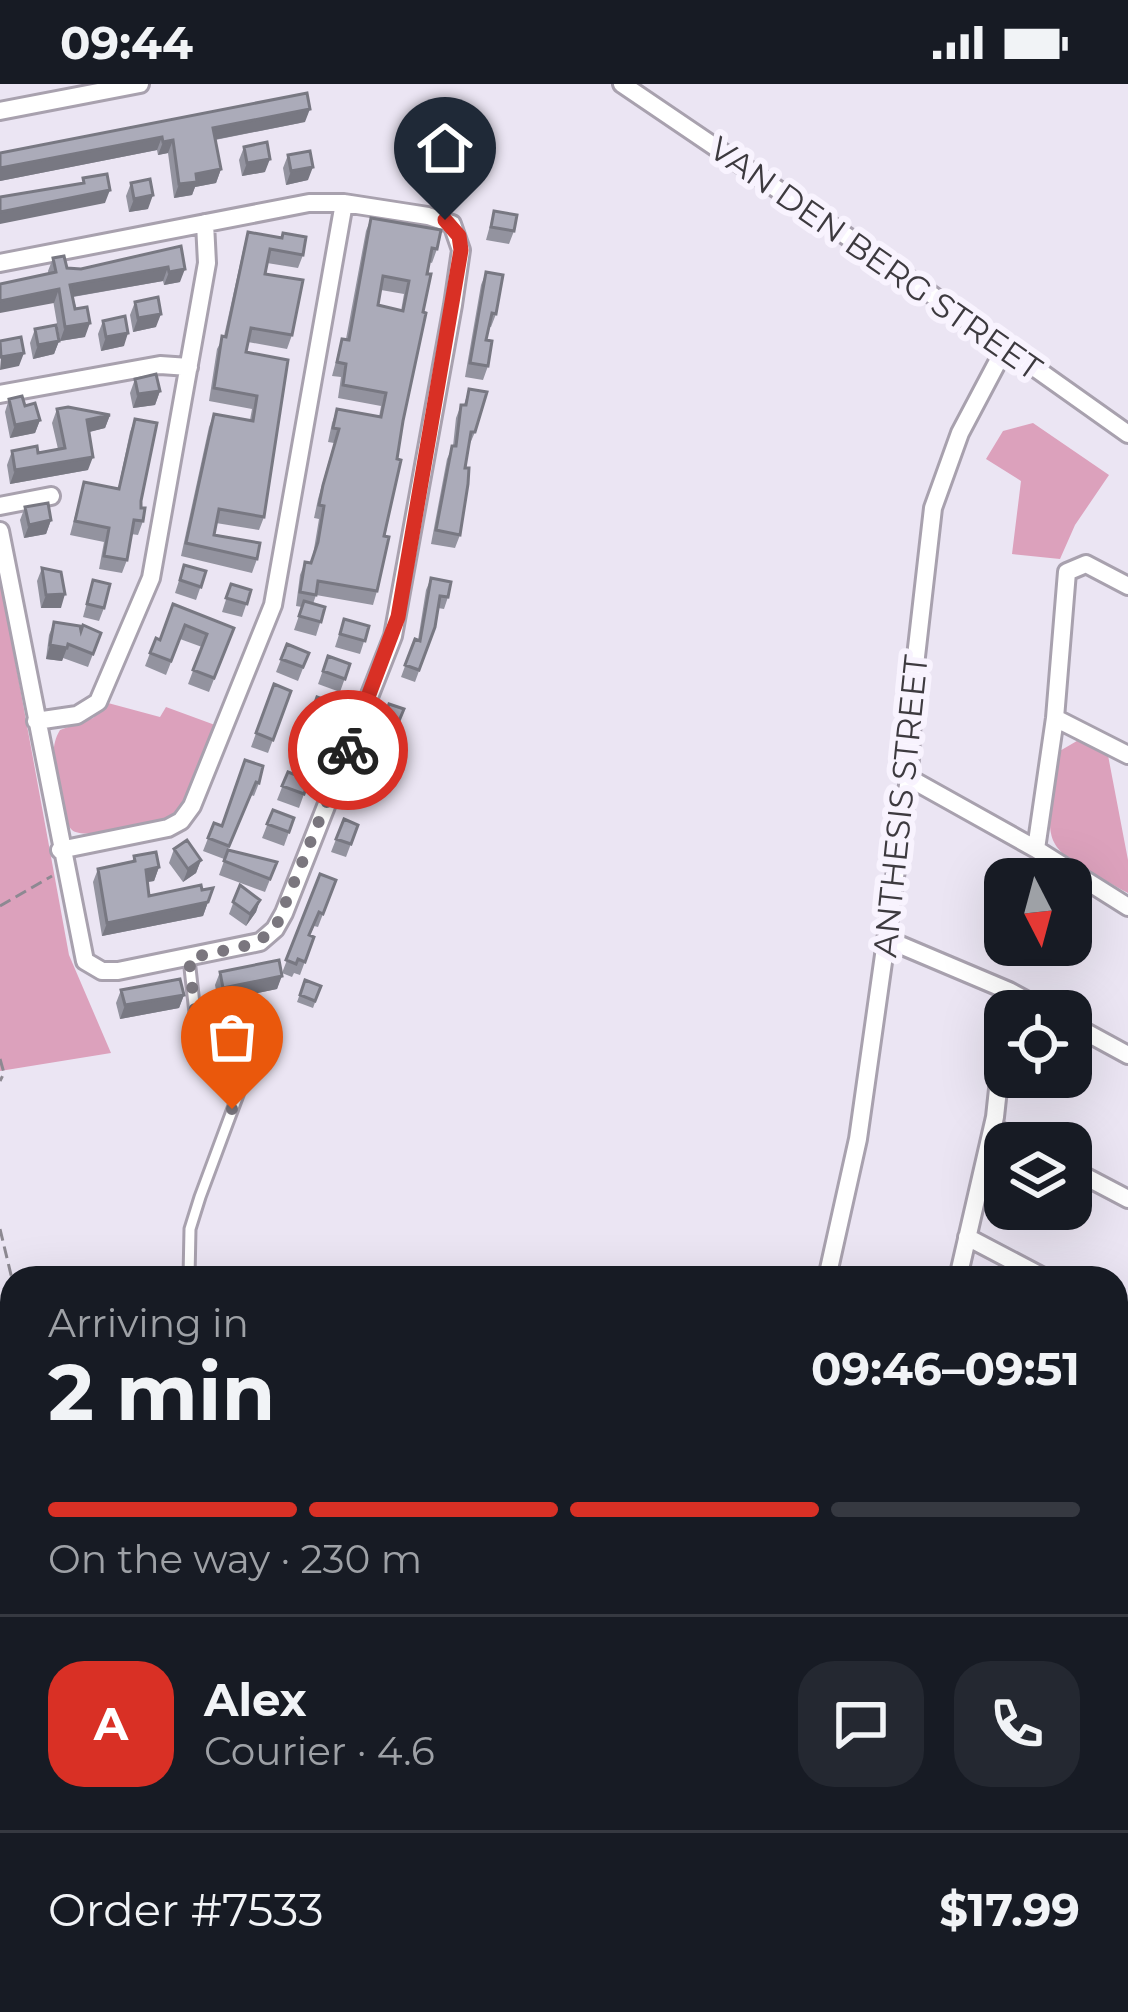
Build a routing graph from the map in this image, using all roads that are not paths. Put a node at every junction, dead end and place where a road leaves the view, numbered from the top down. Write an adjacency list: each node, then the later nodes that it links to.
1 (140, 84): 3 (street)
2 (622, 84): 7 (street, VAN DEN BERG STREET)
3 (0, 111)
4 (344, 202): 5 (street); 20 (street); 23 (street)
5 (205, 223): 6 (street); 8 (street)
6 (0, 263)
7 (1006, 346): 10 (street, VAN DEN BERG STREET); 18 (street, ANTHESIS STREET)
8 (189, 367): 9 (street); 16 (street)
9 (0, 394)
10 (1128, 434)
11 (51, 496): 12 (street)
12 (0, 506)
13 (0, 531): 16 (street)
14 (1128, 586): 15 (street)
15 (1055, 718): 17 (street); 19 (street)
16 (36, 721): 20 (street)
17 (1128, 755)
18 (909, 778): 19 (street); 22 (street, ANTHESIS STREET)
19 (1036, 849): 21 (street)
20 (62, 859): 23 (street)
21 (1128, 907)
22 (886, 939): 24 (street); 32 (street, ANTHESIS STREET)
23 (189, 958): 31 (lane)
24 (1007, 990)
25 (1092, 1035): 26 (street)
26 (1128, 1055)
27 (984, 1165): 30 (street)
28 (1092, 1180): 29 (street)
29 (1128, 1199)
30 (967, 1237): 33 (street); 34 (street)
31 (189, 1266)
32 (830, 1266)
33 (961, 1266)
34 (1022, 1266)

